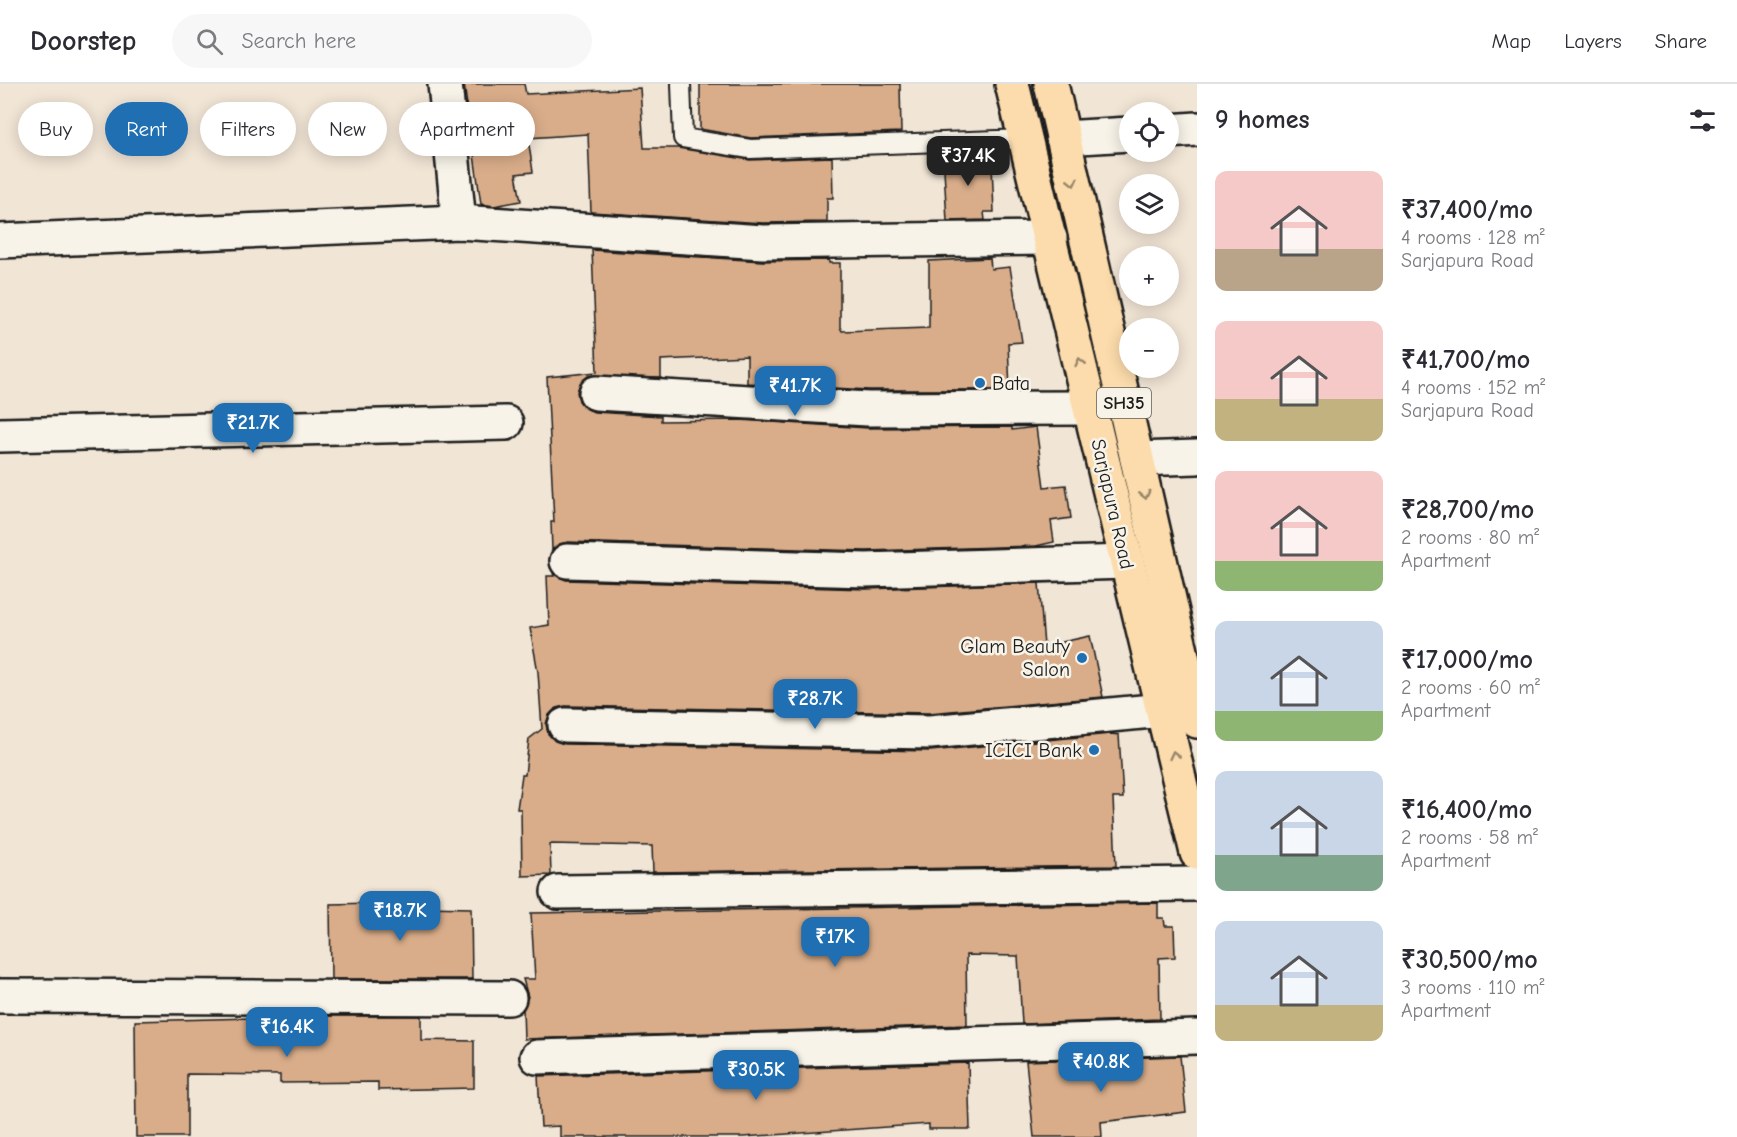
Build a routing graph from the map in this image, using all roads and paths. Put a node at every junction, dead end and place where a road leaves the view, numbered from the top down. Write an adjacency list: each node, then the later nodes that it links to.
1 (445, 84): 11 (street)
2 (681, 84): 9 (lane)
3 (1012, 84): 9 (main road, Sarjapura Road)
4 (1051, 84): 8 (main road, Sarjapura Road / SH35)
5 (1197, 129): 6 (street)
6 (1179, 130)
7 (1119, 135): 8 (street)
8 (1063, 138): 10 (main road, Sarjapura Road / SH35, one-way to 10)
9 (1026, 139): 12 (main road, Sarjapura Road)
10 (1081, 217): 12 (main road); 19 (main road, Sarjapura Road / SH35)
11 (459, 222): 12 (street); 13 (street)
12 (1049, 232): 15 (main road, Sarjapura Road, one-way to 12)
13 (0, 241)
14 (596, 393): 15 (street)
15 (1091, 408): 21 (main road, Sarjapura Road)
16 (506, 423): 17 (street)
17 (0, 435)
18 (1197, 457): 19 (street)
19 (1137, 459): 23 (main road, Sarjapura Road / SH35, one-way to 23)
20 (567, 561): 21 (street)
21 (1127, 562): 22 (main road, Sarjapura Road)
22 (1163, 710): 24 (street); 25 (main road, Sarjapura Road, one-way to 22)
23 (1197, 721)
24 (565, 725)
25 (1195, 837)
26 (1197, 884): 27 (street)
27 (558, 892)
28 (0, 996): 29 (street)
29 (509, 998)
30 (1197, 1037): 31 (street)
31 (537, 1057)

